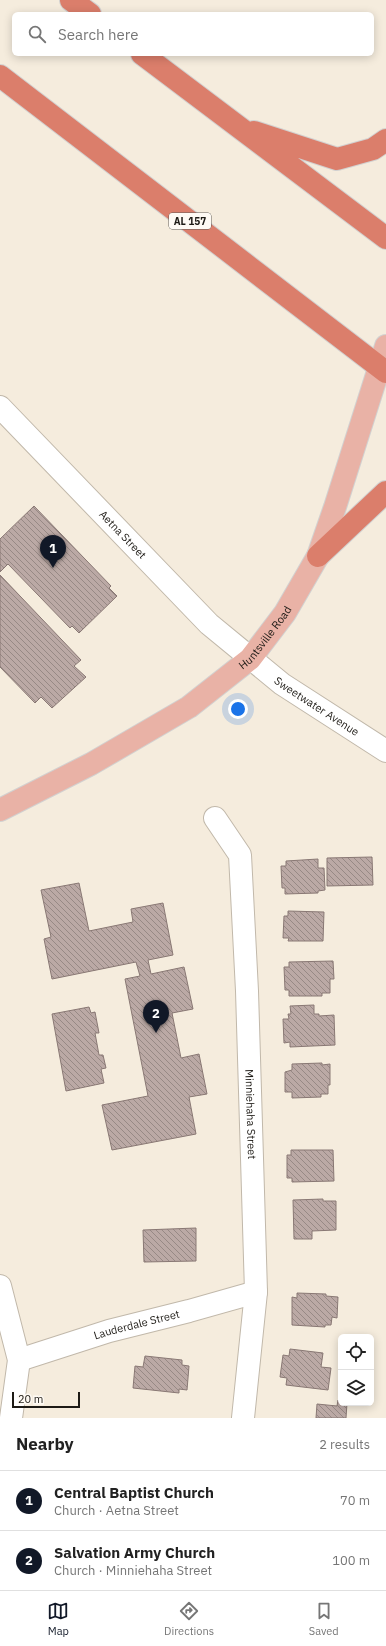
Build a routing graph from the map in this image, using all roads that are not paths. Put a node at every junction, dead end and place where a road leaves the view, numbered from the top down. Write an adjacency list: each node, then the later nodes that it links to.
1 (71, 0): 2 (highway)
2 (87, 12)
3 (145, 56): 5 (highway)
4 (0, 76): 9 (highway, AL 157)
5 (236, 126): 6 (highway); 7 (highway)
6 (386, 140)
7 (386, 238)
8 (386, 346): 9 (main road, Huntsville Road)
9 (383, 369): 12 (main road, Huntsville Road)
10 (0, 406): 13 (street, Aetna Street)
11 (386, 492): 12 (highway)
12 (318, 556): 13 (main road, Huntsville Road)
13 (250, 659): 14 (street, Sweetwater Avenue); 15 (main road, Huntsville Road)
14 (386, 751)
15 (0, 810)
16 (215, 818): 18 (street, Minniehaha Street)
17 (0, 1286): 19 (street)
18 (256, 1292): 19 (street, Lauderdale Street); 21 (street, Minniehaha Street)
19 (19, 1360): 20 (street)
20 (11, 1418)
21 (243, 1418)

